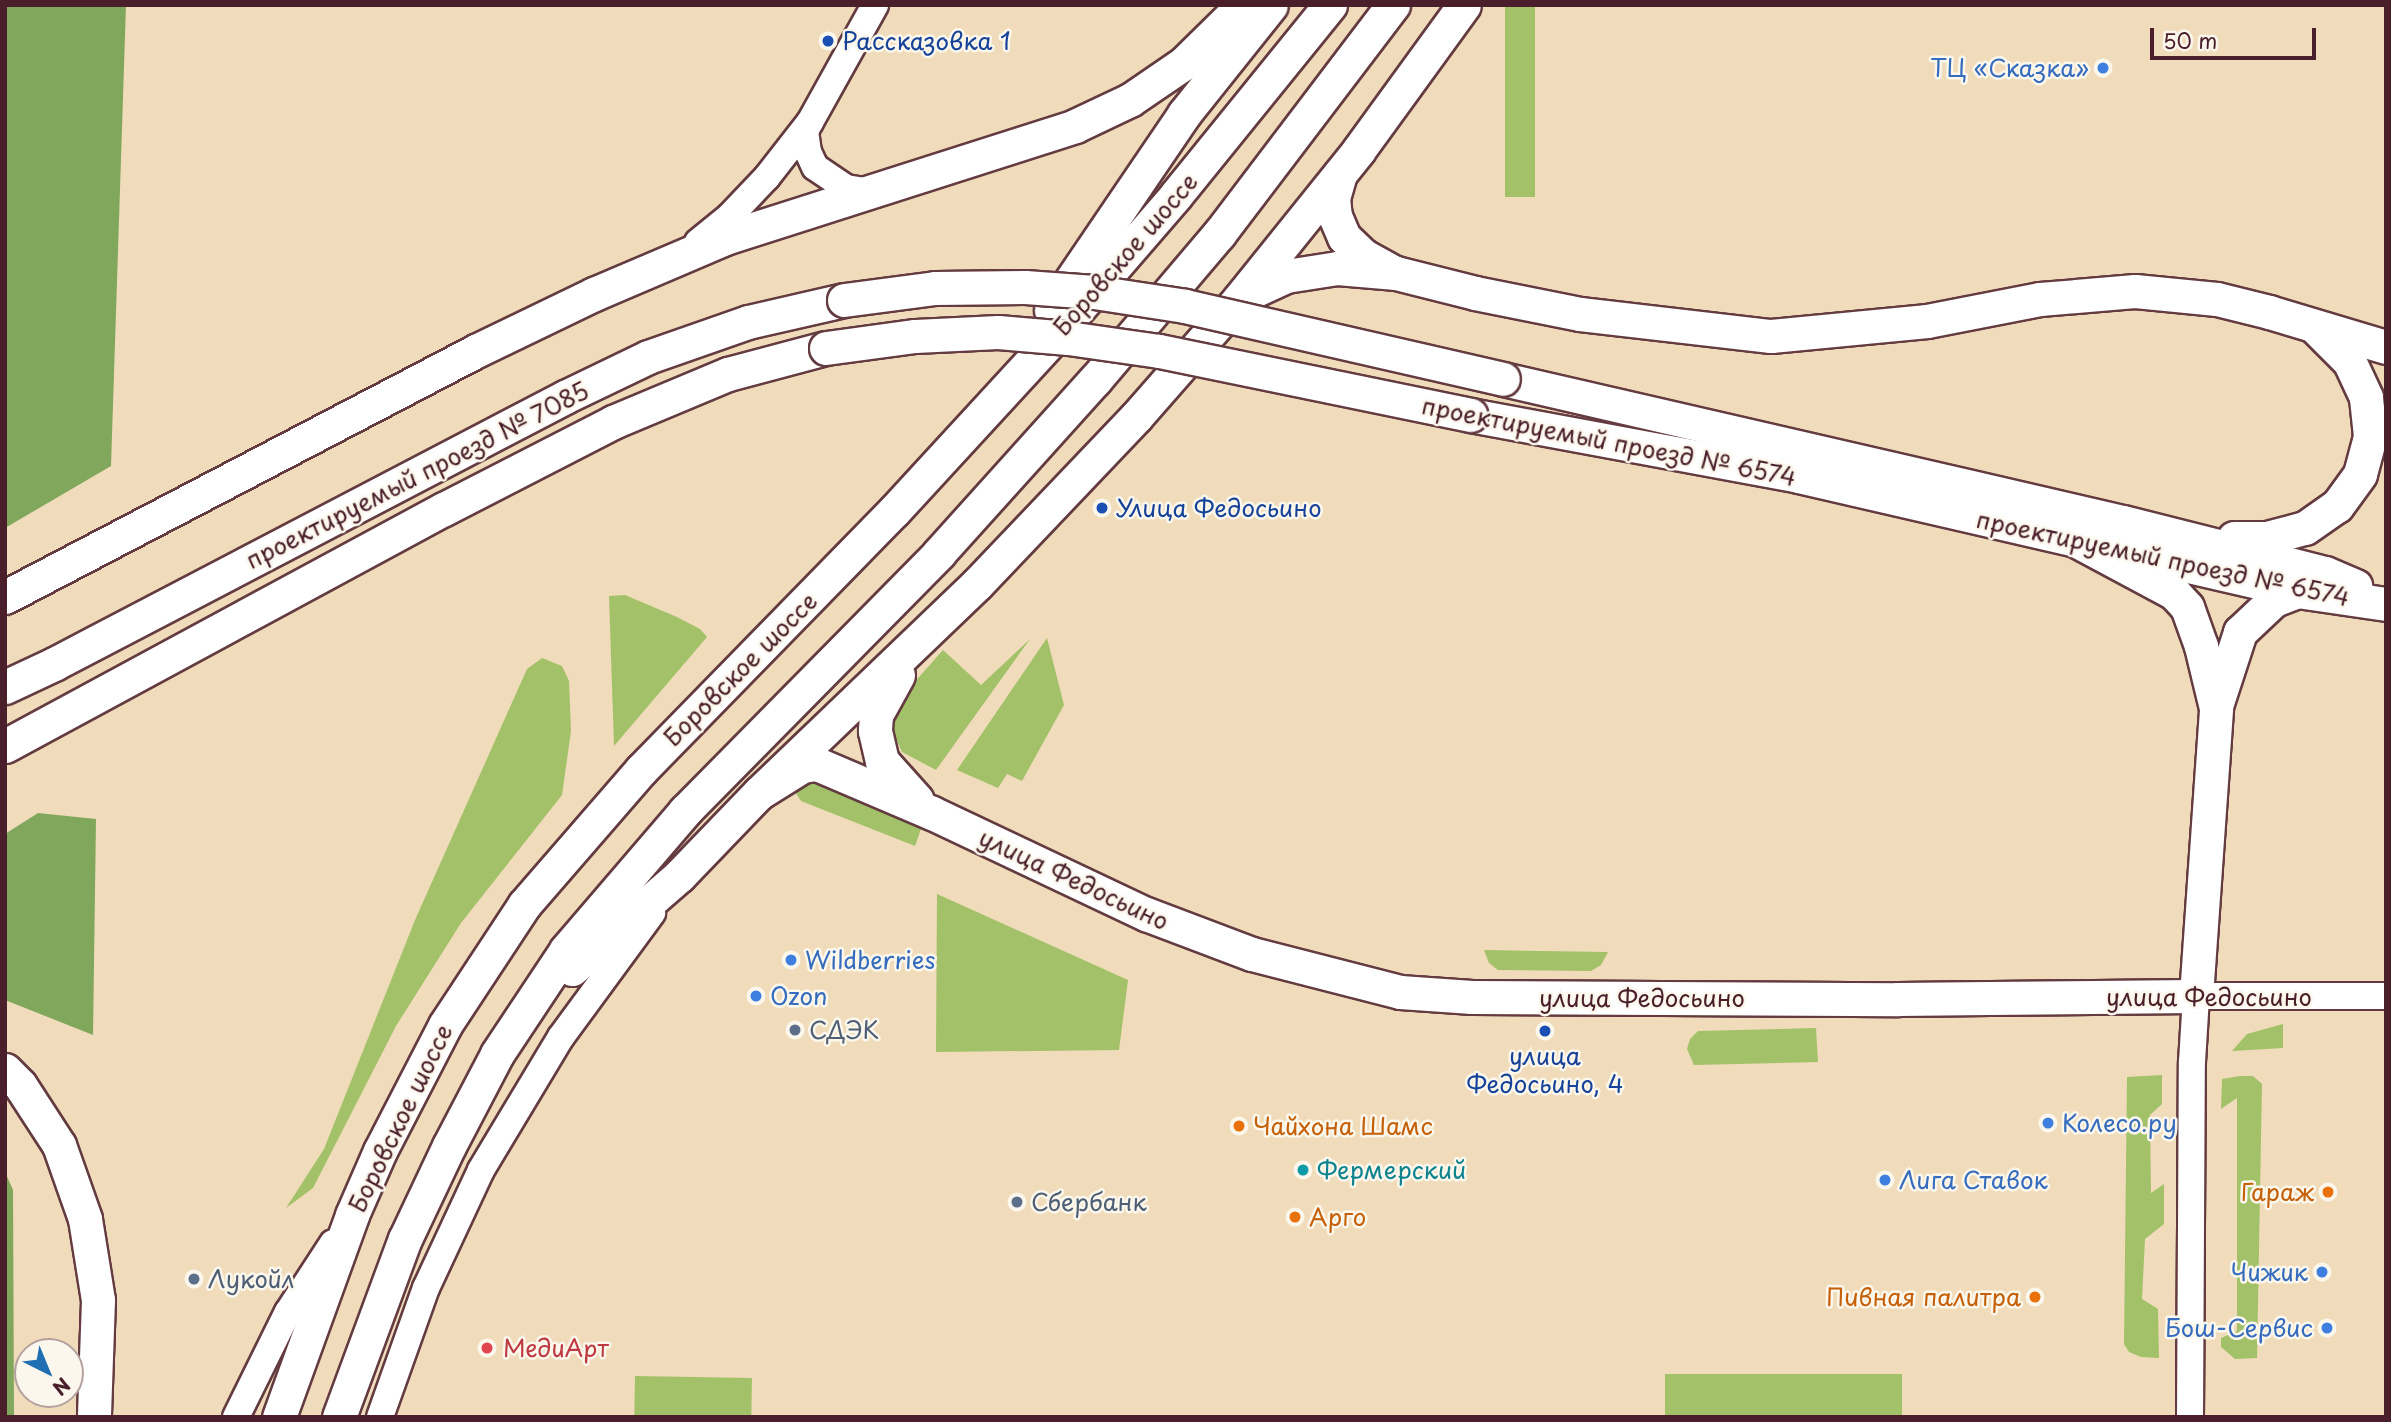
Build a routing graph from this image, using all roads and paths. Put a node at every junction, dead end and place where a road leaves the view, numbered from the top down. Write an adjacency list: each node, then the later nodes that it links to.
1 (875, 5): 7 (street)
2 (1243, 5): 9 (main road)
3 (1271, 5): 17 (main road)
4 (1331, 5): 17 (main road, Боровское шоссе)
5 (1393, 5): 32 (main road)
6 (1464, 5): 8 (main road)
7 (808, 126): 9 (street); 10 (street)
8 (1340, 172): 11 (main road); 12 (main road)
9 (871, 192): 10 (main road)
10 (659, 266): 21 (main road)
11 (1396, 273): 12 (main road); 14 (main road)
12 (1240, 298): 23 (main road)
13 (844, 300): 18 (main road, проектируемый проезд № 6574, bridge); 24 (main road, проектируемый проезд № 7085)
14 (2314, 327): 15 (main road); 18 (main road)
15 (2386, 347)
16 (826, 348): 19 (main road, проектируемый проезд № 6574, bridge); 26 (main road, проектируемый проезд № 7085)
17 (894, 511): 34 (main road, Боровское шоссе)
18 (2189, 538): 22 (main road, проектируемый проезд № 6574)
19 (2077, 541): 20 (main road, проектируемый проезд № 6574); 25 (main road)
20 (2297, 591): 22 (main road, проектируемый проезд № 6574); 25 (main road)
21 (5, 597)
22 (2386, 602)
23 (919, 641): 27 (main road); 28 (main road)
24 (5, 687)
25 (2216, 708): 30 (main road)
26 (5, 746)
27 (759, 793): 28 (main road); 29 (main road)
28 (932, 813): 30 (main road, улица Федосьино)
29 (679, 876): 32 (main road); 39 (street)
30 (2196, 996): 31 (street, улица Федосьино); 40 (street)
31 (2386, 996)
32 (496, 1054): 38 (main road)
33 (5, 1070): 35 (main road)
34 (352, 1215): 36 (street); 37 (main road, Боровское шоссе)
35 (94, 1417)
36 (236, 1417)
37 (279, 1417)
38 (339, 1417)
39 (380, 1417)
40 (2190, 1417)

